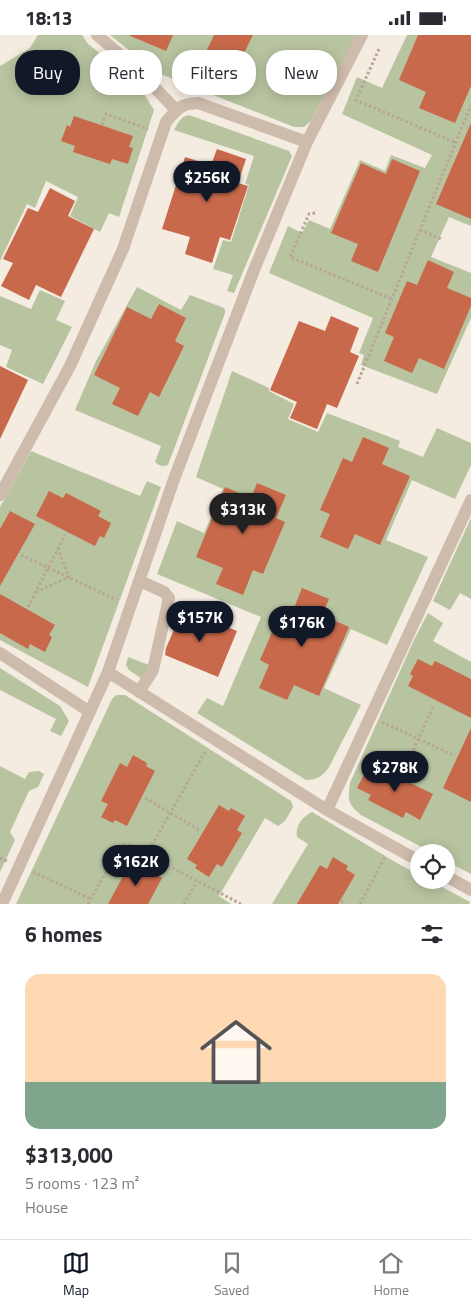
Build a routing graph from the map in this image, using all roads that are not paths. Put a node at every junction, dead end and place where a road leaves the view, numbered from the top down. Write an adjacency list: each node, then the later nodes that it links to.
1 (96, 35): 3 (street)
2 (362, 35): 4 (street)
3 (176, 110): 4 (street); 5 (street)
4 (307, 142): 7 (street)
5 (0, 495)
6 (471, 500): 12 (street)
7 (140, 581): 9 (street); 10 (street)
8 (0, 653): 11 (street)
9 (108, 672): 10 (street); 11 (street)
10 (139, 692): 12 (street)
11 (90, 712): 16 (street)
12 (327, 810): 13 (street)
13 (410, 856)
14 (455, 881): 15 (street)
15 (471, 890)
16 (2, 904)

